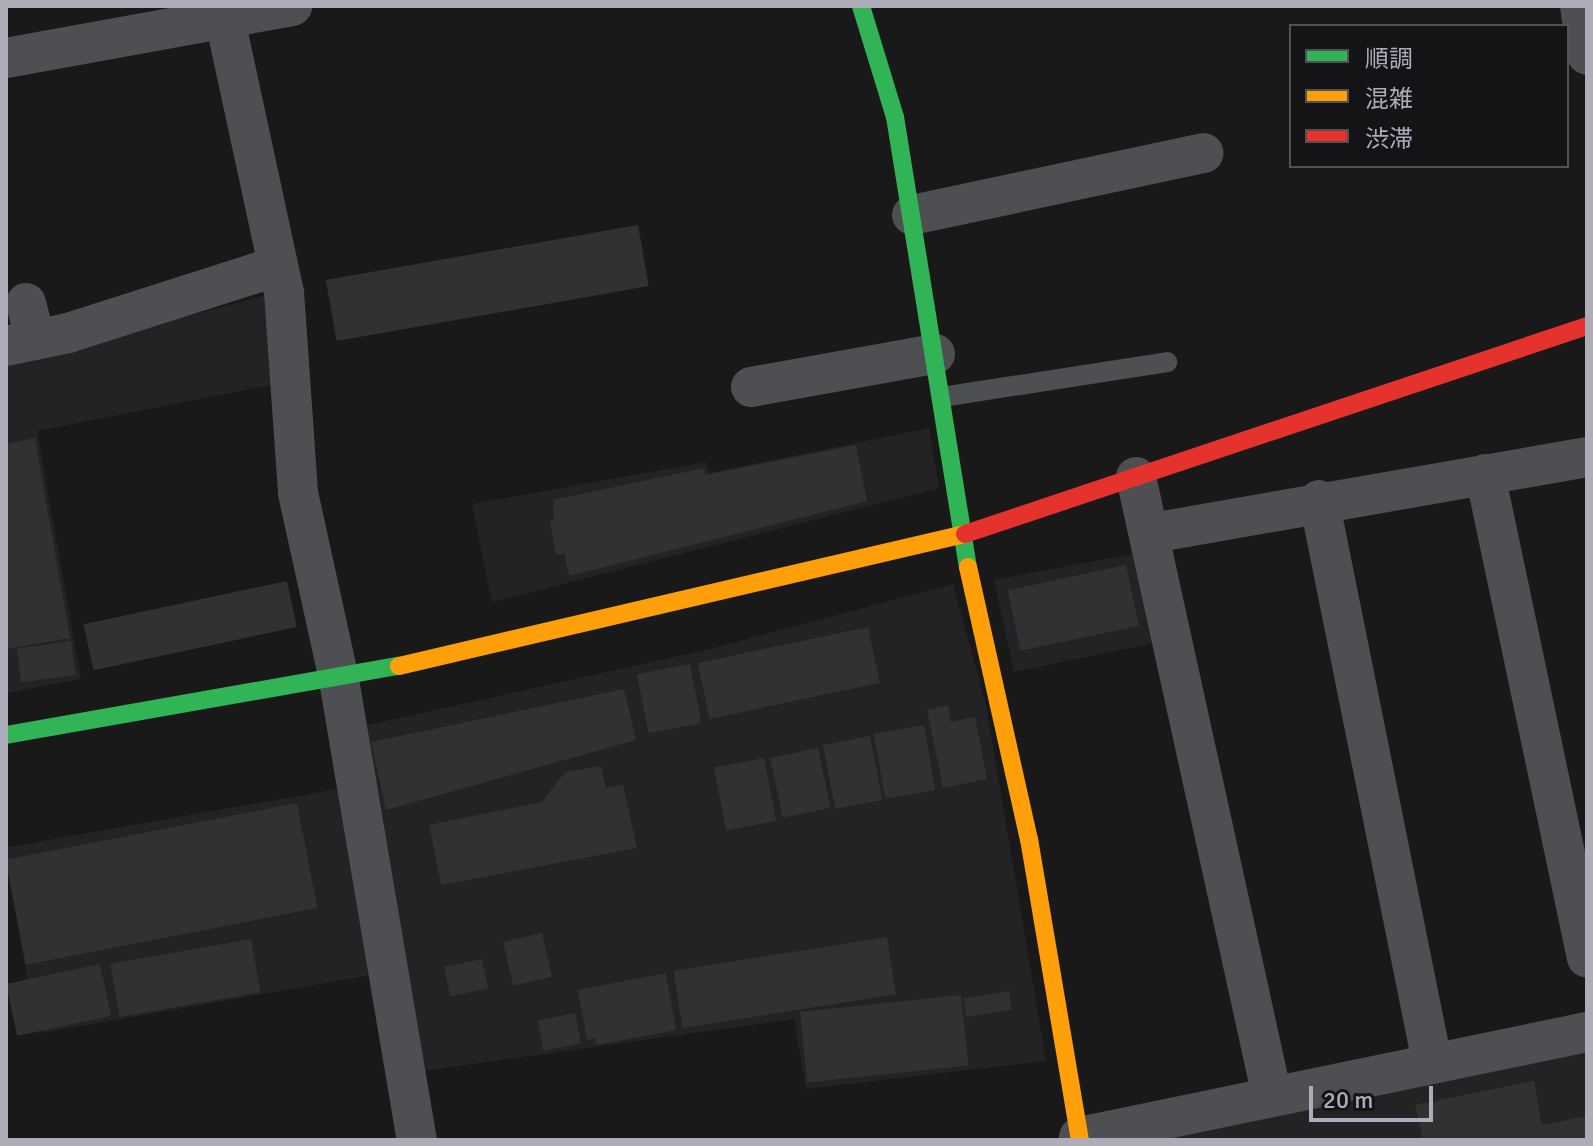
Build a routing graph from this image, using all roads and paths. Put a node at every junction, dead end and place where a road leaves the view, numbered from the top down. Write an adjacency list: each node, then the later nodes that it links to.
1 (292, 6): 4 (street)
2 (861, 6): 8 (street)
3 (1580, 6): 5 (street)
4 (223, 12): 6 (street); 9 (street)
5 (1587, 55)
6 (6, 58)
7 (1203, 153): 8 (street)
8 (912, 215): 12 (street)
9 (278, 266): 11 (street); 22 (street)
10 (1587, 326): 18 (street)
11 (22, 330)
12 (935, 354): 14 (street); 15 (street)
13 (1167, 362): 15 (lane)
14 (751, 387)
15 (942, 397): 21 (street)
16 (1587, 457): 17 (street)
17 (1485, 474): 19 (street); 24 (street)
18 (1136, 477): 20 (street); 21 (street)
19 (1319, 500): 20 (street); 26 (street)
20 (1152, 533): 27 (street)
21 (964, 534): 22 (street); 28 (street)
22 (339, 680): 23 (street); 29 (street)
23 (6, 735)
24 (1587, 957)
25 (1587, 1032): 26 (street)
26 (1432, 1062): 27 (street)
27 (1272, 1096): 28 (street)
28 (1079, 1138)
29 (417, 1140)

